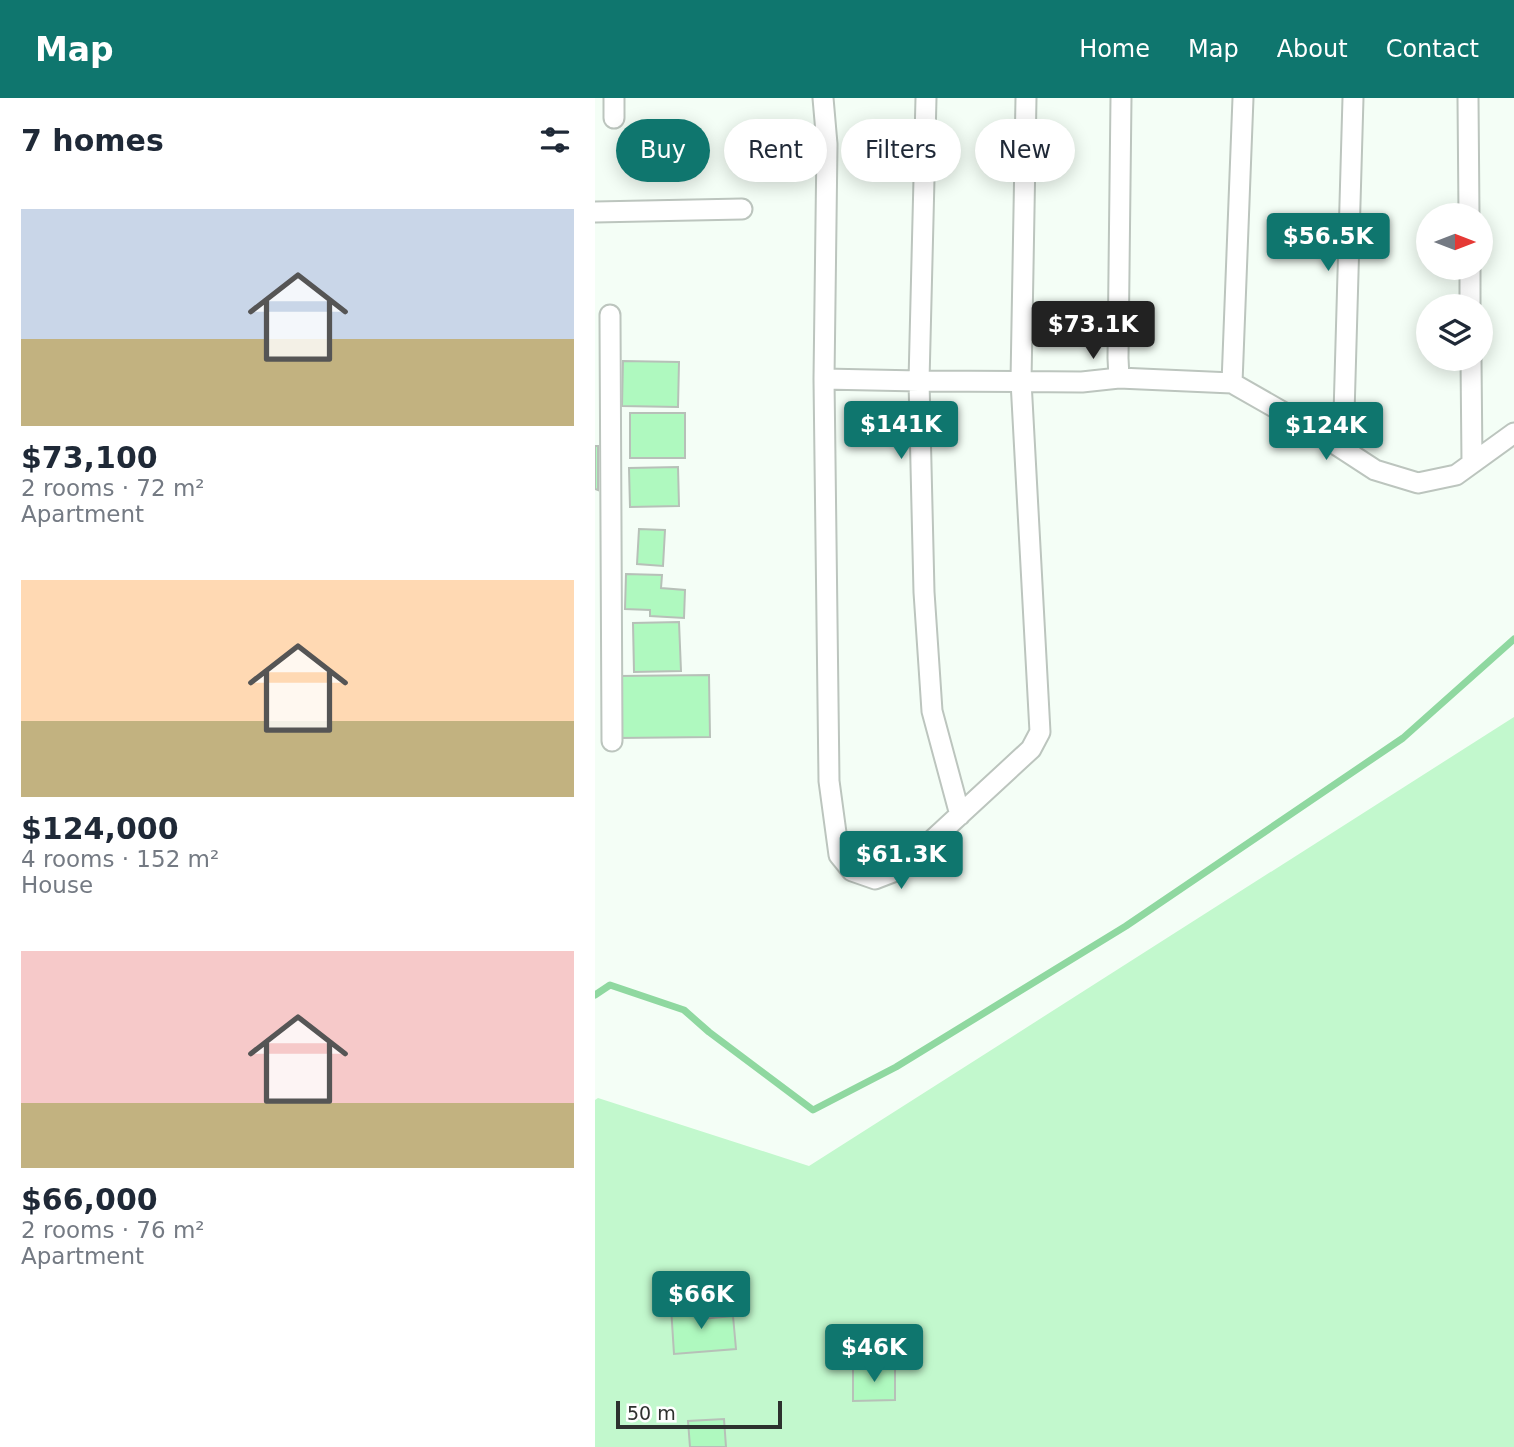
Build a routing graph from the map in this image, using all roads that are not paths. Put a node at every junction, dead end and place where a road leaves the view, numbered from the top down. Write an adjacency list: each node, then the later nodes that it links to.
1 (614, 98): 9 (street)
2 (823, 98): 16 (street)
3 (926, 98): 17 (street)
4 (1026, 98): 18 (street)
5 (1121, 98): 15 (street)
6 (1243, 98): 19 (street)
7 (1353, 98): 21 (street)
8 (1468, 98): 10 (street)
9 (614, 118)
10 (1469, 203)
11 (742, 209): 12 (street)
12 (595, 212)
13 (610, 315): 23 (street)
14 (1471, 371): 22 (street)
15 (1119, 378): 18 (street); 19 (street)
16 (824, 379): 17 (street); 25 (street)
17 (919, 381): 18 (street); 25 (street)
18 (1021, 381): 25 (street)
19 (1232, 383): 21 (street)
20 (1514, 433): 22 (street)
21 (1343, 449): 22 (street)
22 (1472, 463)
23 (603, 507): 24 (street)
24 (613, 741)
25 (960, 815)

